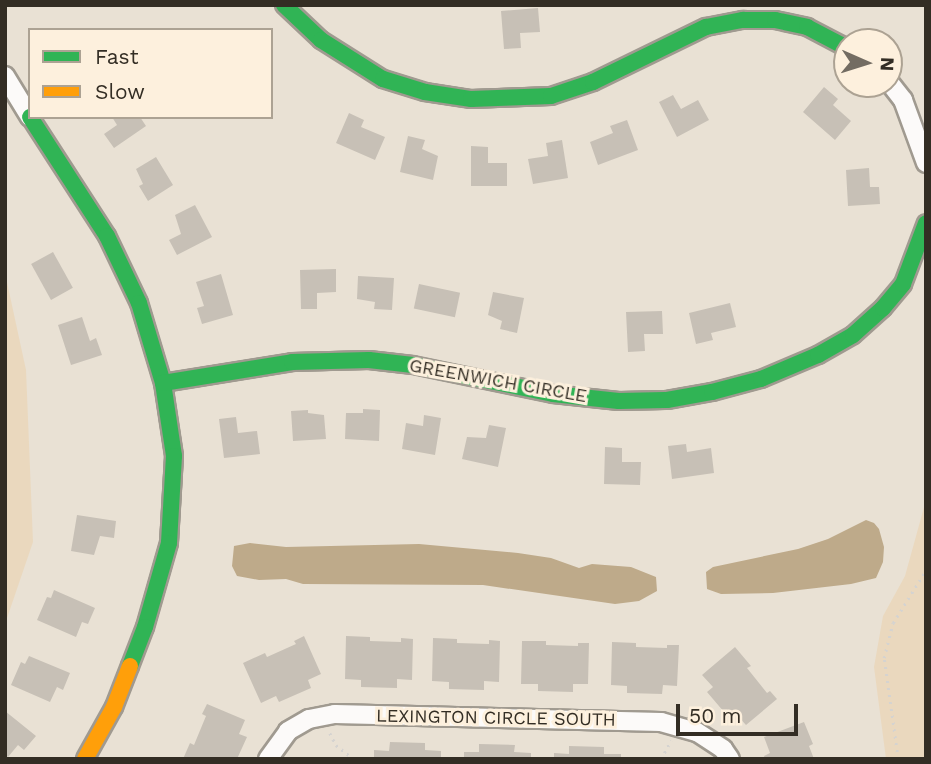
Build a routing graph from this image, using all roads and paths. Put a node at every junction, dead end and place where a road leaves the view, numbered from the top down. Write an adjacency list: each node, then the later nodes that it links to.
1 (284, 5): 2 (street)
2 (833, 41)
3 (5, 76): 5 (street)
4 (901, 98): 7 (street)
5 (28, 114)
6 (31, 119): 9 (street)
7 (926, 163)
8 (926, 223): 9 (street, GREENWICH CIRCLE)
9 (163, 383): 12 (street)
10 (926, 570): 16 (path)
11 (320, 715): 13 (street, LEXINGTON CIRCLE SOUTH); 14 (path); 15 (street, LEXINGTON CIRCLE SOUTH)
12 (85, 759)
13 (268, 759)
14 (354, 759)
15 (730, 759)
16 (898, 759)

